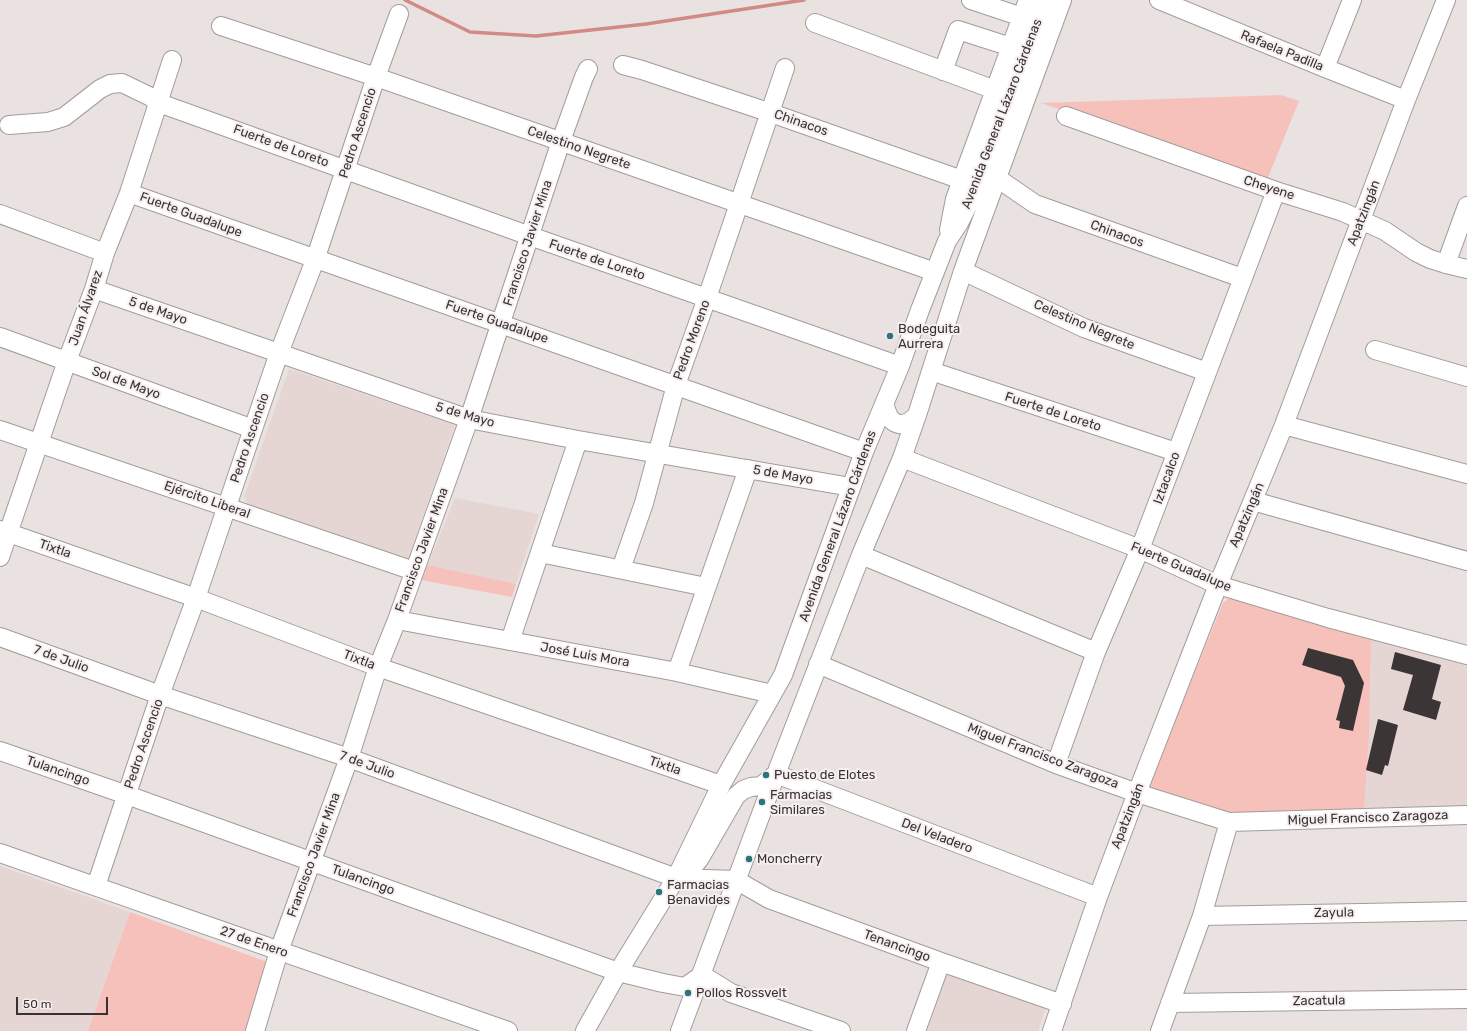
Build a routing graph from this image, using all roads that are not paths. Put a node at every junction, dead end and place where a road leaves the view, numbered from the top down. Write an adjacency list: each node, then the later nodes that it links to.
1 (970, 0): 9 (street)
2 (1028, 0): 9 (street)
3 (1046, 0): 29 (street, Avenida General Lázaro Cárdenas)
4 (1062, 0): 28 (street, Avenida General Lázaro Cárdenas)
5 (1159, 0): 17 (street, Rafaela Padilla)
6 (1352, 0): 17 (street)
7 (1446, 0): 21 (street, Apatzingán)
8 (399, 14): 19 (street, Pedro Ascencio)
9 (1022, 17): 12 (street)
10 (815, 23): 18 (street)
11 (221, 26): 19 (street, Celestino Negrete)
12 (1011, 47): 18 (street); 20 (street)
13 (172, 60): 22 (street, Juan Álvarez)
14 (623, 65): 23 (street, Chinacos)
15 (588, 68): 26 (street, Francisco Javier Mina)
16 (785, 68): 23 (street, Pedro Moreno)
17 (1325, 68): 21 (street, Rafaela Padilla)
18 (944, 70): 20 (street)
19 (376, 77): 26 (street, Celestino Negrete); 27 (street, Pedro Ascencio)
20 (995, 90): 29 (street)
21 (1406, 100): 35 (street, Apatzingán)
22 (159, 103): 25 (street, Fuerte de Loreto); 27 (street, Fuerte de Loreto); 31 (street, Juan Álvarez)
23 (771, 113): 29 (street, Chinacos); 32 (street, Pedro Moreno)
24 (1066, 116): 30 (street, Cheyene)
25 (9, 124)
26 (560, 142): 32 (street, Celestino Negrete); 36 (street, Francisco Javier Mina)
27 (346, 170): 36 (street, Fuerte de Loreto); 38 (street, Pedro Ascencio)
28 (997, 178): 41 (street, Avenida General Lázaro Cárdenas); 43 (street, Chinacos)
29 (970, 183): 42 (street, Avenida General Lázaro Cárdenas)
30 (1276, 191): 35 (street, Cheyene); 43 (street, Iztacalco)
31 (129, 193): 37 (street, Juan Álvarez); 38 (street, Fuerte Guadalupe)
32 (739, 203): 42 (street, Celestino Negrete); 45 (street, Pedro Moreno)
33 (1467, 206): 39 (street)
34 (2, 219): 37 (street)
35 (1361, 220): 39 (street, Cheyene); 61 (street, Apatzingán)
36 (530, 236): 45 (street, Fuerte de Loreto); 48 (street, Francisco Javier Mina)
37 (105, 253): 44 (street, Juan Álvarez)
38 (315, 260): 48 (street, Fuerte Guadalupe); 51 (street, Pedro Ascencio)
39 (1446, 264): 40 (street, Cheyene)
40 (1467, 269)
41 (963, 271): 47 (street, Avenida General Lázaro Cárdenas); 55 (street, Celestino Negrete)
42 (935, 272): 46 (street, Avenida General Lázaro Cárdenas)
43 (1242, 278): 55 (street, Iztacalco)
44 (94, 289): 51 (street, 5 de Mayo); 52 (street, Juan Álvarez)
45 (707, 298): 53 (street, Fuerte de Loreto); 57 (street, Pedro Moreno)
46 (920, 310): 47 (street); 53 (street, Avenida General Lázaro Cárdenas)
47 (948, 319): 54 (street, Avenida General Lázaro Cárdenas)
48 (501, 324): 57 (street, Fuerte Guadalupe); 60 (street, Francisco Javier Mina)
49 (0, 337): 52 (street, Sol de Mayo)
50 (1375, 350): 56 (street)
51 (279, 353): 60 (street, 5 de Mayo); 62 (street, Pedro Ascencio)
52 (67, 361): 62 (street, Sol de Mayo); 65 (street, Juan Álvarez)
53 (900, 366): 58 (street, Avenida General Lázaro Cárdenas)
54 (930, 371): 59 (street, Avenida General Lázaro Cárdenas); 67 (street, Fuerte de Loreto)
55 (1207, 372): 67 (street, Iztacalco)
56 (1467, 377)
57 (676, 385): 66 (street, Fuerte Guadalupe); 68 (street, Pedro Moreno)
58 (884, 406): 59 (street); 66 (street, Avenida General Lázaro Cárdenas)
59 (917, 415): 69 (street, Avenida General Lázaro Cárdenas)
60 (469, 419): 64 (street, 5 de Mayo); 82 (street, Francisco Javier Mina)
61 (1284, 425): 71 (street); 73 (street, Apatzingán)
62 (253, 429): 74 (street, Pedro Ascencio)
63 (0, 430): 65 (street, Ejército Liberal)
64 (578, 440): 68 (street, 5 de Mayo); 77 (street)
65 (39, 442): 74 (street, Ejército Liberal); 75 (street, Juan Álvarez)
66 (864, 452): 72 (street, Avenida General Lázaro Cárdenas)
67 (1176, 452): 76 (street, Iztacalco)
68 (657, 453): 70 (street, 5 de Mayo); 81 (street, Pedro Moreno)
69 (902, 458): 76 (street, Fuerte Guadalupe); 78 (street, Avenida General Lázaro Cárdenas)
70 (748, 469): 72 (street, 5 de Mayo); 84 (street)
71 (1467, 474)
72 (851, 487): 94 (street, Avenida General Lázaro Cárdenas)
73 (1253, 501): 80 (street); 83 (street, Apatzingán)
74 (226, 507): 82 (street, Ejército Liberal); 85 (street, Pedro Ascencio)
75 (4, 531): 79 (street, Juan Álvarez); 85 (street, Tixtla)
76 (1140, 550): 83 (street, Fuerte Guadalupe); 89 (street, Iztacalco)
77 (540, 553): 81 (street); 88 (street)
78 (861, 555): 89 (street); 91 (street, Avenida General Lázaro Cárdenas)
79 (0, 557)
80 (1467, 561)
81 (621, 569): 84 (street)
82 (414, 571): 86 (street, Francisco Javier Mina)
83 (1218, 585): 90 (street, Fuerte Guadalupe); 101 (street, Apatzingán)
84 (706, 587): 93 (street)
85 (196, 598): 92 (street, Tixtla); 95 (street, Pedro Ascencio)
86 (397, 620): 88 (street, José Luis Mora); 92 (street, Francisco Javier Mina)
87 (0, 637): 95 (street, 7 de Julio)
88 (510, 641): 93 (street, José Luis Mora)
89 (1096, 652): 98 (street, Iztacalco)
90 (1467, 656)
91 (818, 664): 98 (street, Miguel Francisco Zaragoza); 99 (street, Avenida General Lázaro Cárdenas)
92 (378, 668): 97 (street, Francisco Javier Mina); 100 (street, Tixtla)
93 (676, 672): 94 (street, José Luis Mora)
94 (772, 694): 100 (street, Avenida General Lázaro Cárdenas)
95 (160, 695): 97 (street, 7 de Julio); 102 (street, Pedro Ascencio)
96 (0, 751): 102 (street, Tulancingo)
97 (349, 758): 106 (street, Francisco Javier Mina); 107 (street, 7 de Julio)
98 (1056, 764): 101 (street, Miguel Francisco Zaragoza)
99 (776, 774): 107 (street); 108 (street, Avenida General Lázaro Cárdenas); 110 (street, Del Veladero)
100 (721, 785): 107 (street, Avenida General Lázaro Cárdenas)
101 (1137, 793): 104 (street, Miguel Francisco Zaragoza); 110 (street, Apatzingán)
102 (127, 795): 106 (street, Tulancingo); 109 (street, Pedro Ascencio)
103 (1467, 815): 104 (street, Miguel Francisco Zaragoza)
104 (1229, 822): 112 (street)
105 (0, 853): 109 (street, 27 de Enero)
106 (311, 861): 113 (street, Francisco Javier Mina); 115 (street, Tulancingo)
107 (676, 878): 108 (street, 7 de Julio); 115 (street, Avenida General Lázaro Cárdenas)
108 (736, 880): 114 (street, Tenancingo); 116 (street, Avenida General Lázaro Cárdenas)
109 (96, 886): 113 (street, 27 de Enero)
110 (1098, 897): 119 (street, Apatzingán)
111 (1467, 910): 112 (street, Zayula)
112 (1202, 916): 118 (street)
113 (279, 951): 120 (street, Francisco Javier Mina); 121 (street, 27 de Enero)
114 (941, 962): 119 (street, Tenancingo); 125 (street)
115 (618, 972): 116 (street, Tulancingo); 122 (street, Avenida General Lázaro Cárdenas)
116 (702, 975): 123 (street, Avenida General Lázaro Cárdenas); 124 (street)
117 (1467, 998): 118 (street, Zacatula)
118 (1170, 1003): 127 (street)
119 (1062, 1004): 126 (street, Apatzingán)
120 (255, 1031)
121 (508, 1031)
122 (585, 1031)
123 (680, 1031)
124 (841, 1031)
125 (916, 1031)
126 (1052, 1031)
127 (1160, 1031)

